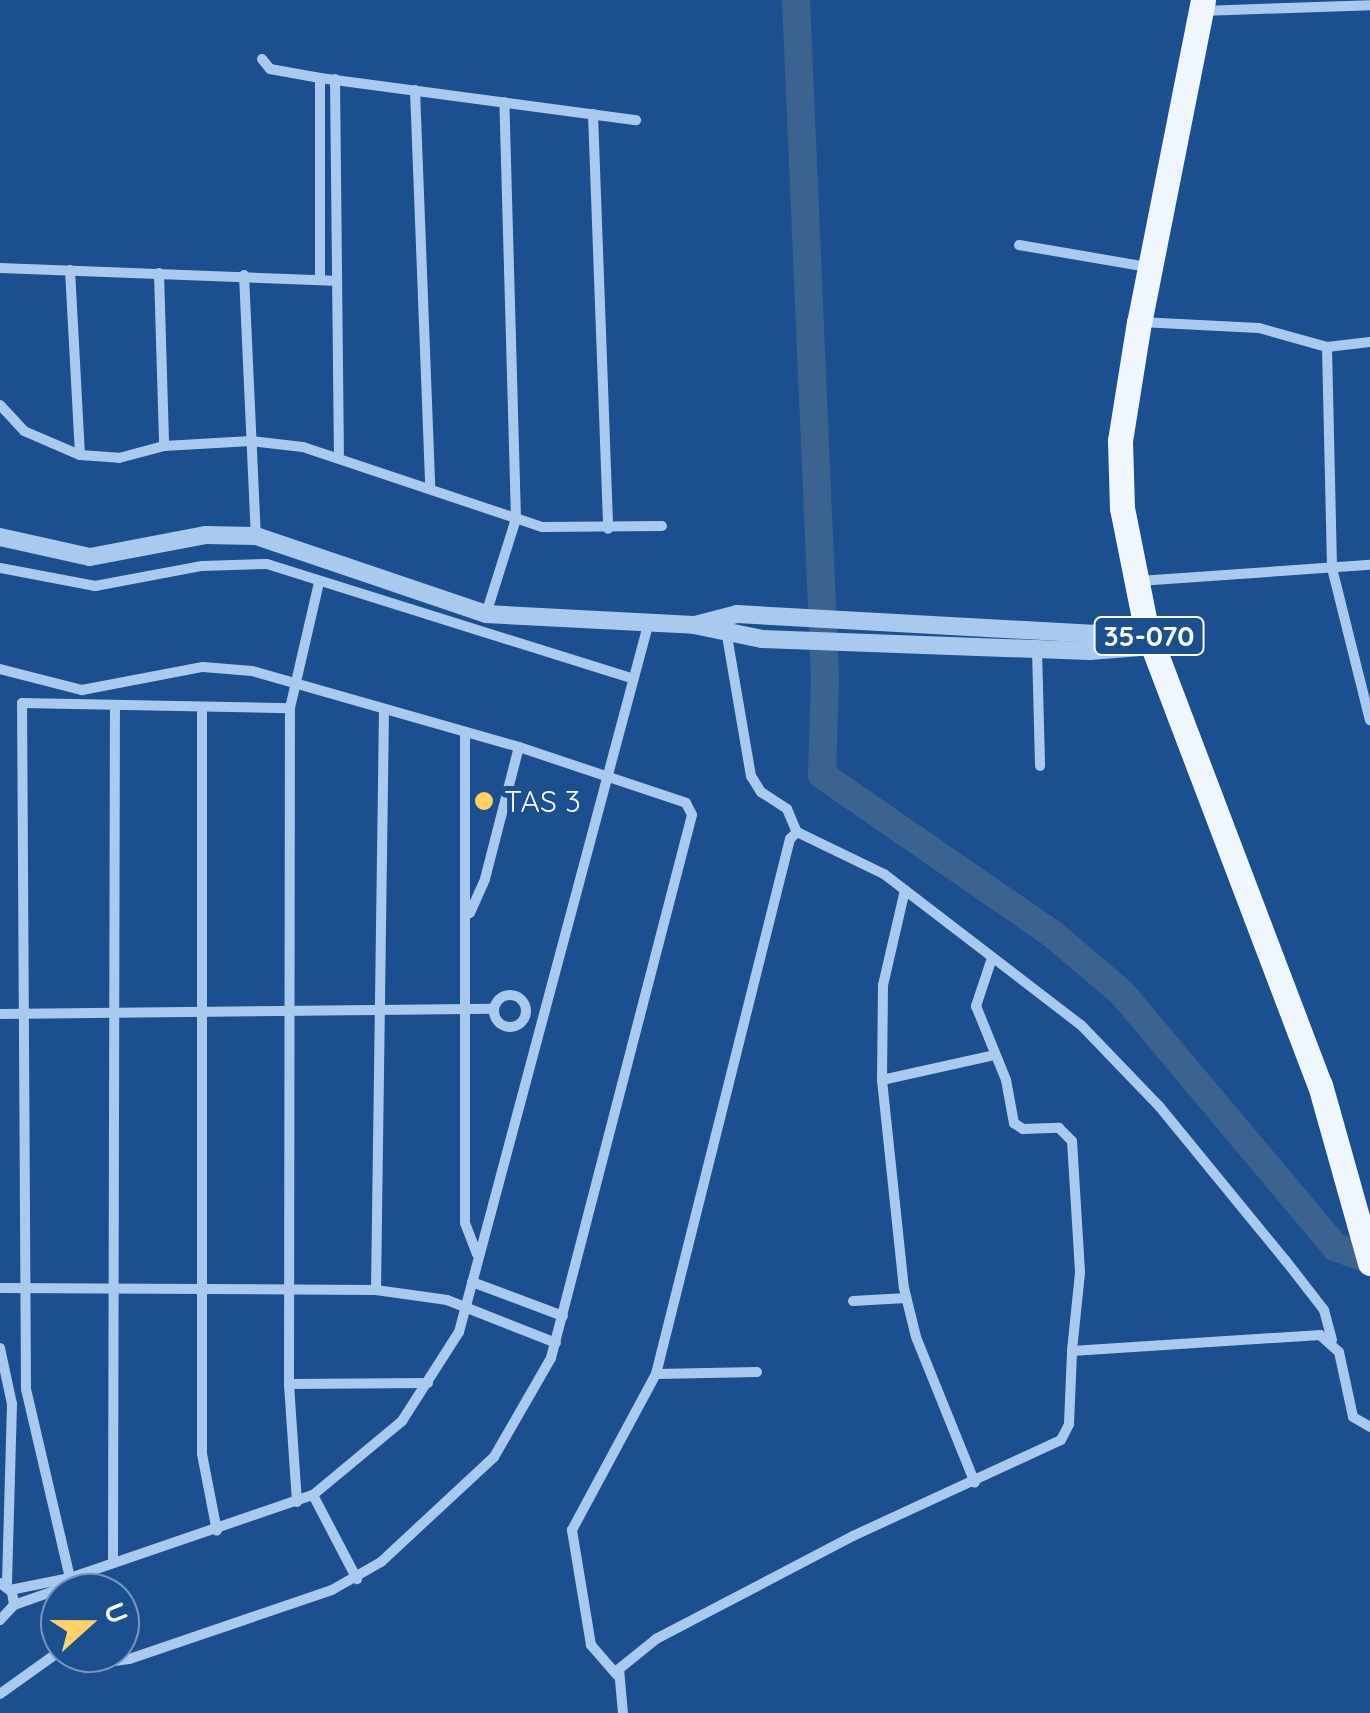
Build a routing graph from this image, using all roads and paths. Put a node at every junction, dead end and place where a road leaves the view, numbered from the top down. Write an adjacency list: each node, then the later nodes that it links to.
1 (1370, 5): 2 (street)
2 (1202, 6): 14 (main road, 35-070)
3 (262, 59): 4 (street)
4 (320, 78): 5 (street); 11 (street)
5 (335, 80): 6 (street); 10 (street)
6 (415, 90): 7 (street); 28 (street)
7 (504, 102): 8 (street); 29 (street)
8 (593, 114): 9 (street); 31 (street)
9 (636, 120)
10 (334, 179): 11 (street); 19 (street)
11 (320, 180): 18 (street)
12 (1019, 245): 14 (street)
13 (0, 268): 15 (street)
14 (1149, 268): 20 (main road, 35-070)
15 (70, 270): 16 (street); 26 (street)
16 (159, 273): 17 (street); 25 (street)
17 (244, 275): 18 (street); 24 (street)
18 (320, 280): 19 (street)
19 (333, 281): 27 (street)
20 (1139, 322): 22 (street); 38 (main road, 35-070)
21 (1370, 342): 22 (street)
22 (1327, 347): 36 (street)
23 (0, 405): 26 (street)
24 (251, 441): 25 (street); 27 (street); 33 (street)
25 (164, 446): 26 (street)
26 (80, 455)
27 (339, 455): 28 (street)
28 (430, 486): 29 (street)
29 (516, 519): 31 (street); 39 (street)
30 (662, 526): 31 (street)
31 (608, 530)
32 (0, 536): 33 (street)
33 (256, 536): 39 (street)
34 (1370, 565): 36 (street)
35 (0, 568): 37 (street)
36 (1332, 568): 38 (street); 54 (street)
37 (319, 582): 46 (street); 48 (street)
38 (1133, 582): 43 (main road, 35-070)
39 (486, 614): 41 (street)
40 (727, 624): 41 (street); 42 (street); 42 (street); 59 (street)
41 (648, 625): 46 (street)
42 (974, 636): 43 (street); 44 (street)
43 (1149, 637): 44 (street); 75 (main road, 35-070)
44 (1036, 648): 57 (street)
45 (0, 669): 47 (street)
46 (635, 674): 58 (street)
47 (25, 676): 48 (street); 49 (street)
48 (292, 684): 51 (street); 53 (street)
49 (22, 703): 52 (street); 68 (street)
50 (202, 708): 51 (street); 52 (street); 67 (street)
51 (290, 708): 63 (street)
52 (115, 709): 65 (street)
53 (384, 712): 55 (street); 66 (street)
54 (1370, 720)
55 (465, 734): 56 (street); 61 (street)
56 (519, 747): 58 (street); 61 (street)
57 (1040, 766)
58 (605, 777): 72 (street); 87 (street)
59 (796, 829): 60 (street); 93 (street)
60 (904, 890): 62 (street); 74 (street)
61 (469, 914): 71 (street)
62 (992, 958): 73 (street); 88 (street)
63 (290, 1009): 66 (street); 67 (street); 82 (street)
64 (494, 1009): 69 (street); 69 (street); 71 (street)
65 (114, 1010): 67 (street); 68 (street); 80 (street)
66 (380, 1010): 71 (street); 83 (street)
67 (200, 1011): 81 (street)
68 (26, 1013): 70 (street); 79 (street)
69 (526, 1013): 72 (street)
70 (0, 1014)
71 (469, 1014): 76 (street)
72 (545, 1020): 76 (street)
73 (995, 1055): 74 (street); 91 (street)
74 (882, 1080): 84 (street)
75 (1368, 1244)
76 (477, 1254): 77 (street)
77 (472, 1282): 86 (street); 87 (street)
78 (0, 1288): 79 (street)
79 (24, 1288): 80 (street); 102 (street)
80 (114, 1288): 81 (street); 101 (street)
81 (200, 1288): 82 (street); 100 (street)
82 (289, 1289): 83 (street); 95 (street)
83 (376, 1290): 86 (street)
84 (906, 1298): 85 (street); 97 (street)
85 (853, 1302)
86 (468, 1308): 89 (street); 94 (street)
87 (562, 1316): 89 (street)
88 (1332, 1340): 91 (street); 96 (street)
89 (556, 1342): 105 (street)
90 (0, 1348): 106 (street)
91 (1072, 1351): 97 (street)
92 (757, 1372): 93 (street)
93 (656, 1374): 112 (street)
94 (428, 1383): 95 (street); 98 (street)
95 (289, 1384): 99 (street)
96 (1370, 1428)
97 (976, 1482): 112 (street)
98 (314, 1496): 99 (street); 105 (street)
99 (297, 1502): 100 (street)
100 (217, 1531): 101 (street)
101 (114, 1562): 103 (street)
102 (69, 1573)
103 (84, 1573)
104 (40, 1579): 106 (street)
105 (357, 1579): 110 (street)
106 (6, 1587): 108 (street)
107 (40, 1593): 108 (street)
108 (14, 1606): 109 (street)
109 (0, 1620)
110 (140, 1655)
111 (40, 1665): 113 (street)
112 (617, 1676): 114 (street)
113 (0, 1694)
114 (624, 1713)

